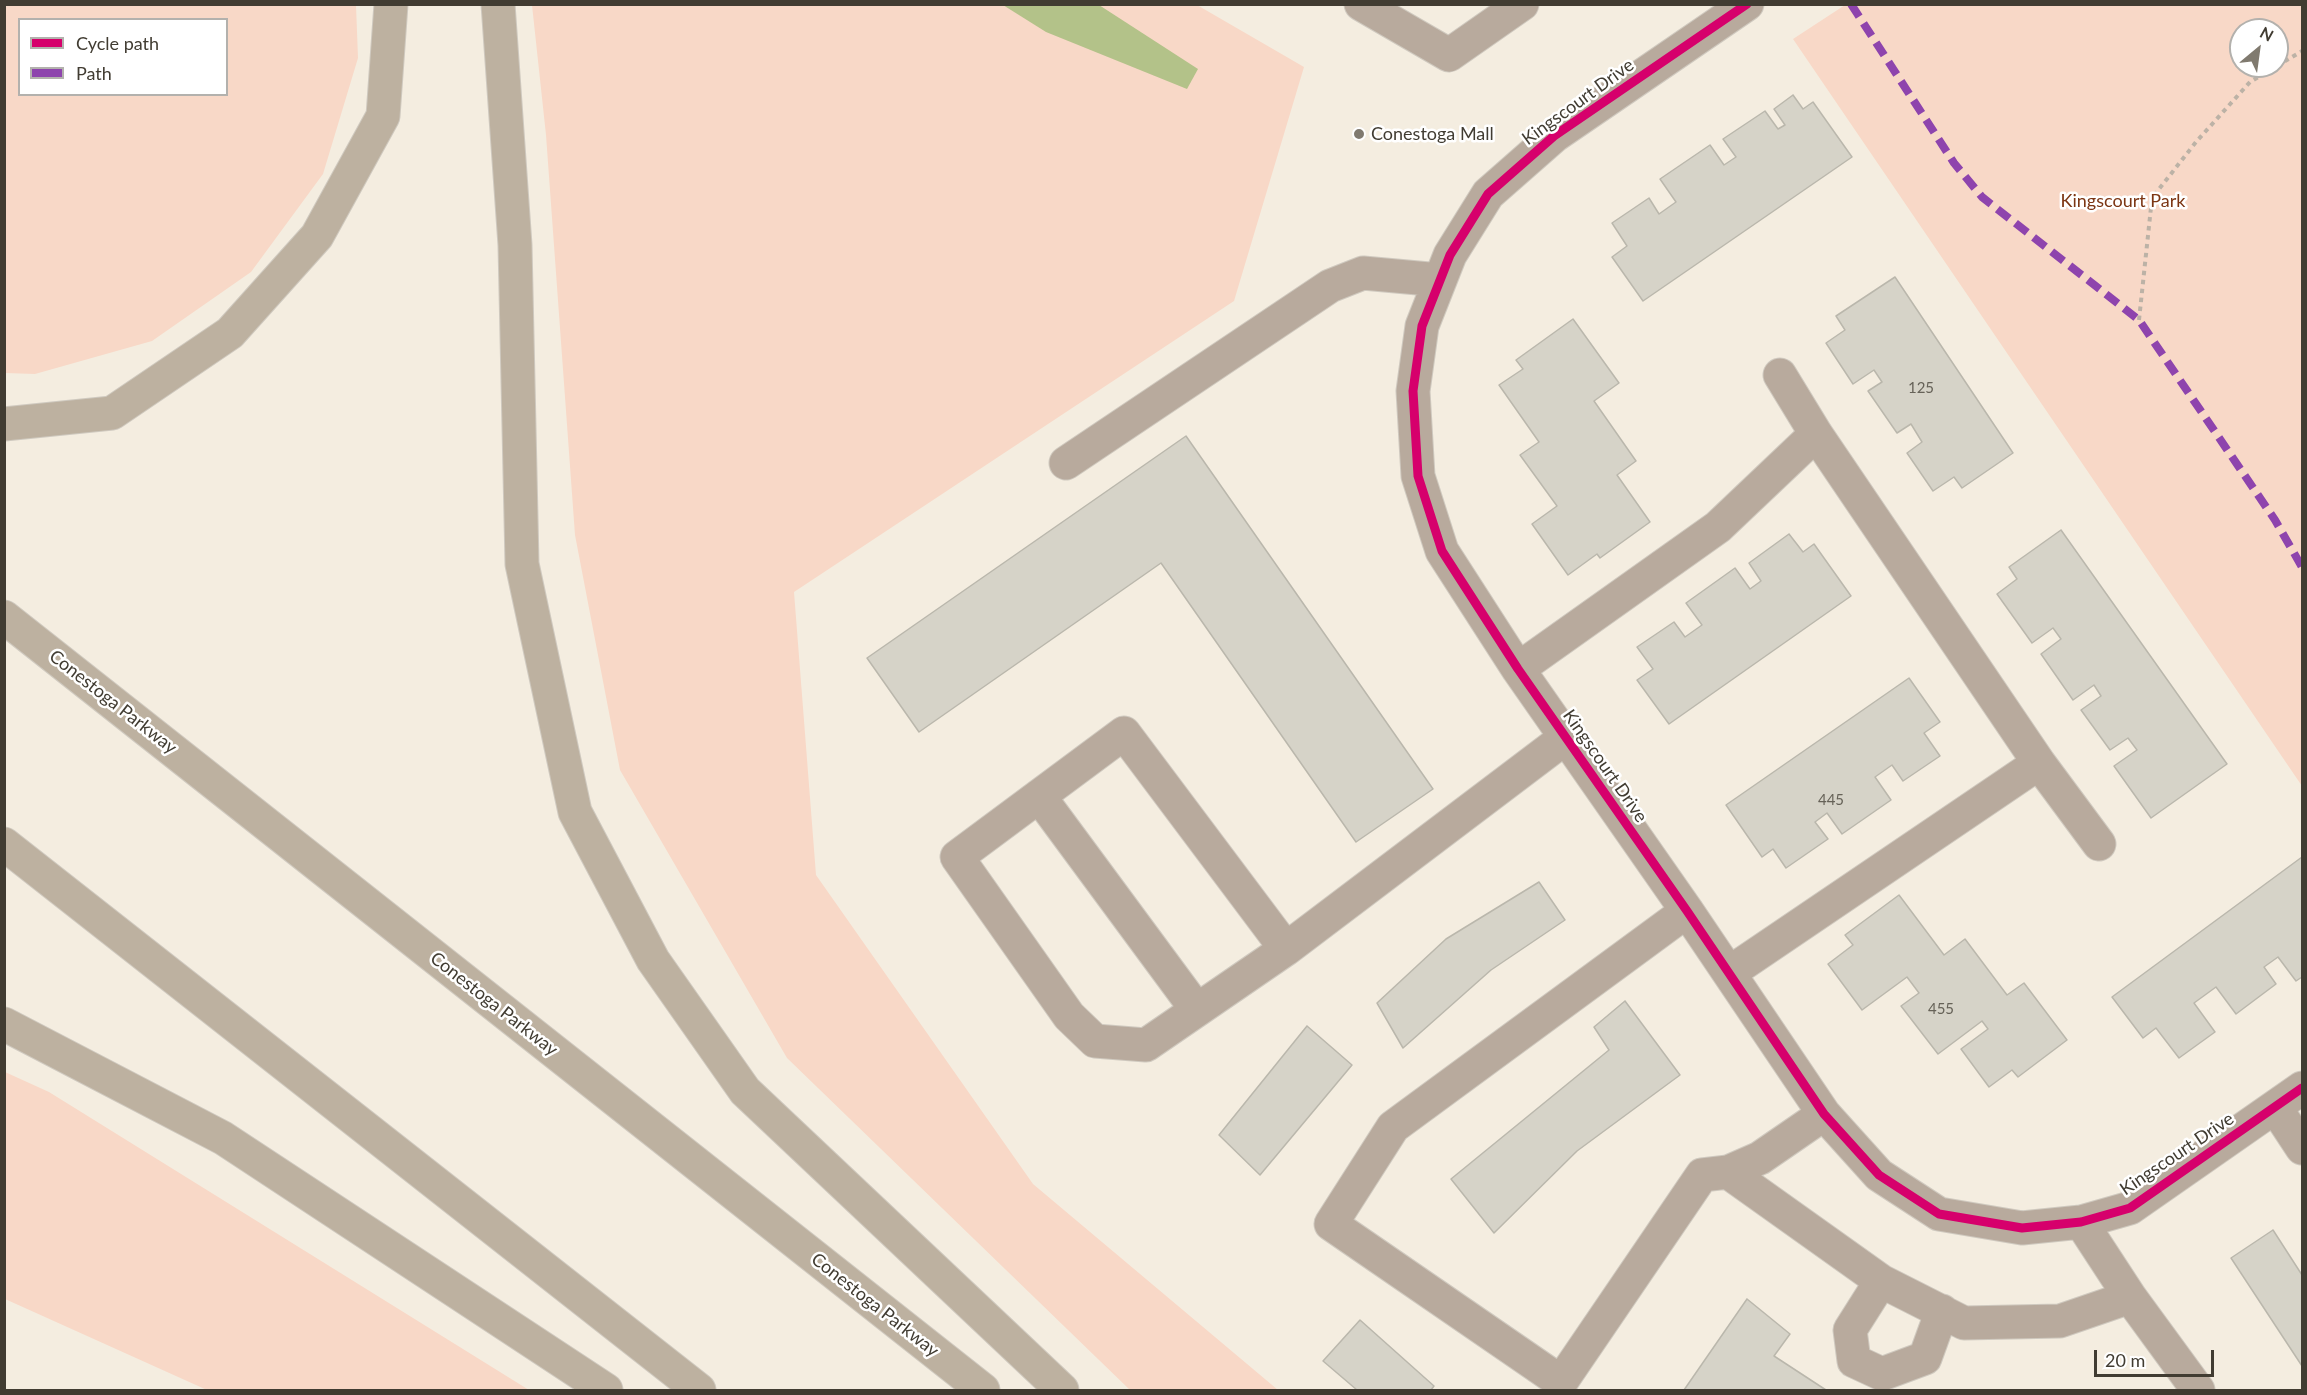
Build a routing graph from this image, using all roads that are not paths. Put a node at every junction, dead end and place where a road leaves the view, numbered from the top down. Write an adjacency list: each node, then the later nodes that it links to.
1 (391, 4): 8 (highway)
2 (498, 4): 35 (highway)
3 (1361, 4): 4 (street)
4 (1522, 4)
5 (1747, 4): 6 (street, Kingscourt Drive)
6 (1440, 280): 10 (street); 12 (street, Kingscourt Drive)
7 (1780, 375): 9 (street)
8 (4, 424)
9 (1816, 434): 12 (street); 14 (street)
10 (1066, 463)
11 (4, 617): 34 (highway, Conestoga Parkway)
12 (1518, 669): 13 (street, Kingscourt Drive)
13 (1565, 738): 18 (street, Kingscourt Drive); 19 (street)
14 (2039, 763): 17 (street); 20 (street)
15 (1039, 796): 19 (street); 21 (street); 21 (street)
16 (4, 844): 32 (highway)
17 (2099, 844)
18 (1687, 911): 20 (street, Kingscourt Drive); 27 (street)
19 (1286, 949): 21 (street)
20 (1729, 973): 25 (street, Kingscourt Drive)
21 (1197, 1010)
22 (4, 1024): 33 (highway)
23 (2302, 1088): 24 (street, Kingscourt Drive)
24 (2275, 1107): 26 (street); 28 (street, Kingscourt Drive)
25 (1824, 1114): 27 (street); 28 (street, Kingscourt Drive)
26 (2302, 1148)
27 (1728, 1172): 29 (street)
28 (2081, 1222): 30 (street)
29 (1881, 1281): 31 (street); 31 (street)
30 (2130, 1297): 31 (street); 36 (street)
31 (1942, 1311)
32 (691, 1384)
33 (606, 1390)
34 (983, 1390)
35 (1062, 1390)
36 (2198, 1390)

